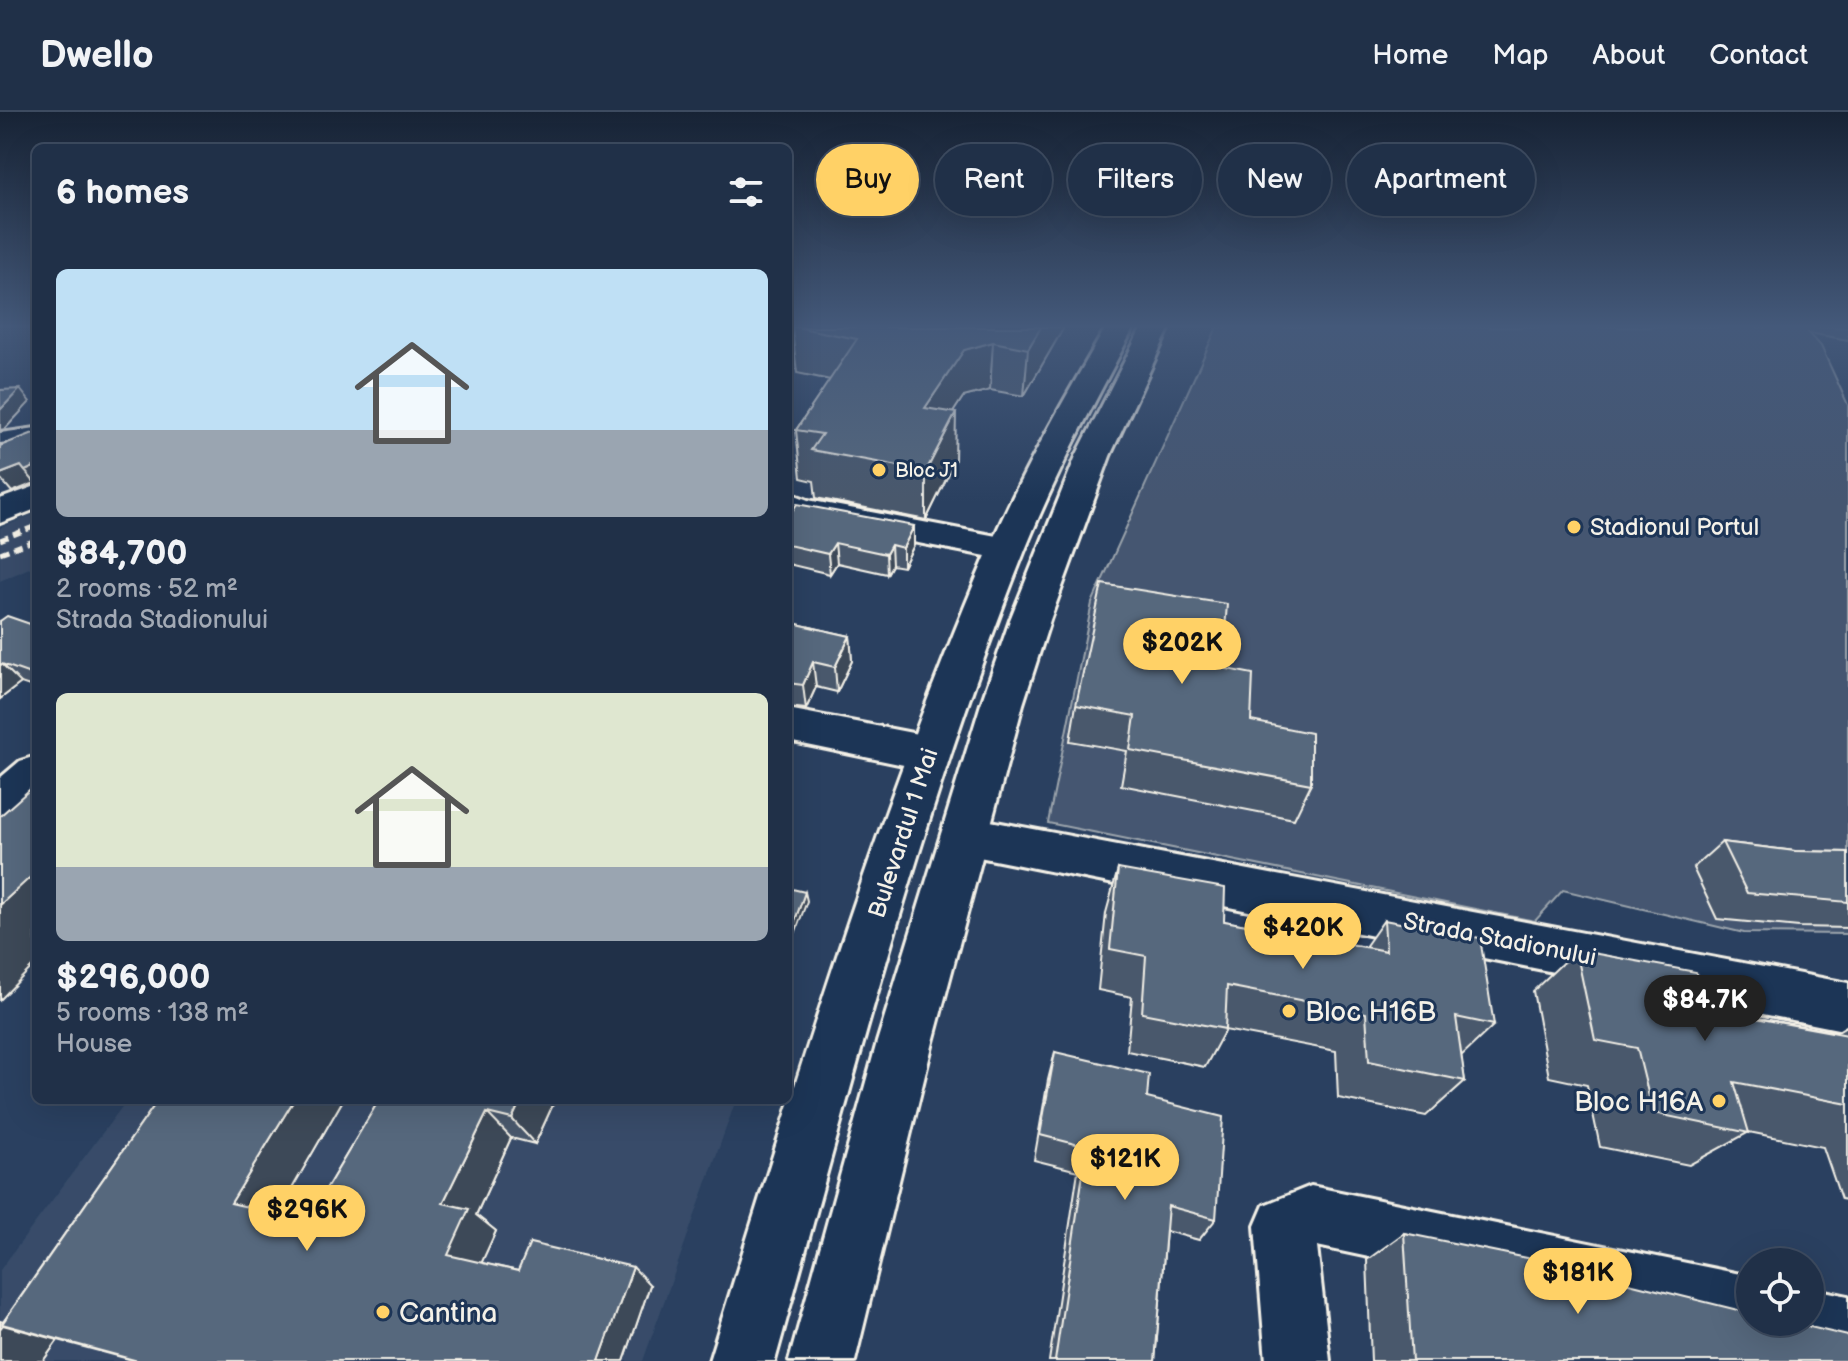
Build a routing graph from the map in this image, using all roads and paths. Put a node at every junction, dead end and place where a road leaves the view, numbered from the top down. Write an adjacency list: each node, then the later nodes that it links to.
1 (1088, 385): 8 (main road, Bulevardul 1 Mai)
2 (1128, 385): 13 (main road)
3 (32, 434): 4 (lane)
4 (0, 438)
5 (32, 498): 7 (street)
6 (792, 505): 8 (street)
7 (0, 512)
8 (1007, 549): 10 (main road, Bulevardul 1 Mai)
9 (792, 726): 10 (street)
10 (928, 753): 18 (main road, Bulevardul 1 Mai)
11 (32, 777): 12 (main road)
12 (0, 805)
13 (964, 835): 14 (street, Strada Stadionului); 19 (main road)
14 (1848, 1007)
15 (1736, 1304): 20 (street)
16 (1824, 1322): 17 (street)
17 (1848, 1327)
18 (742, 1361)
19 (822, 1361)
20 (1298, 1361)

